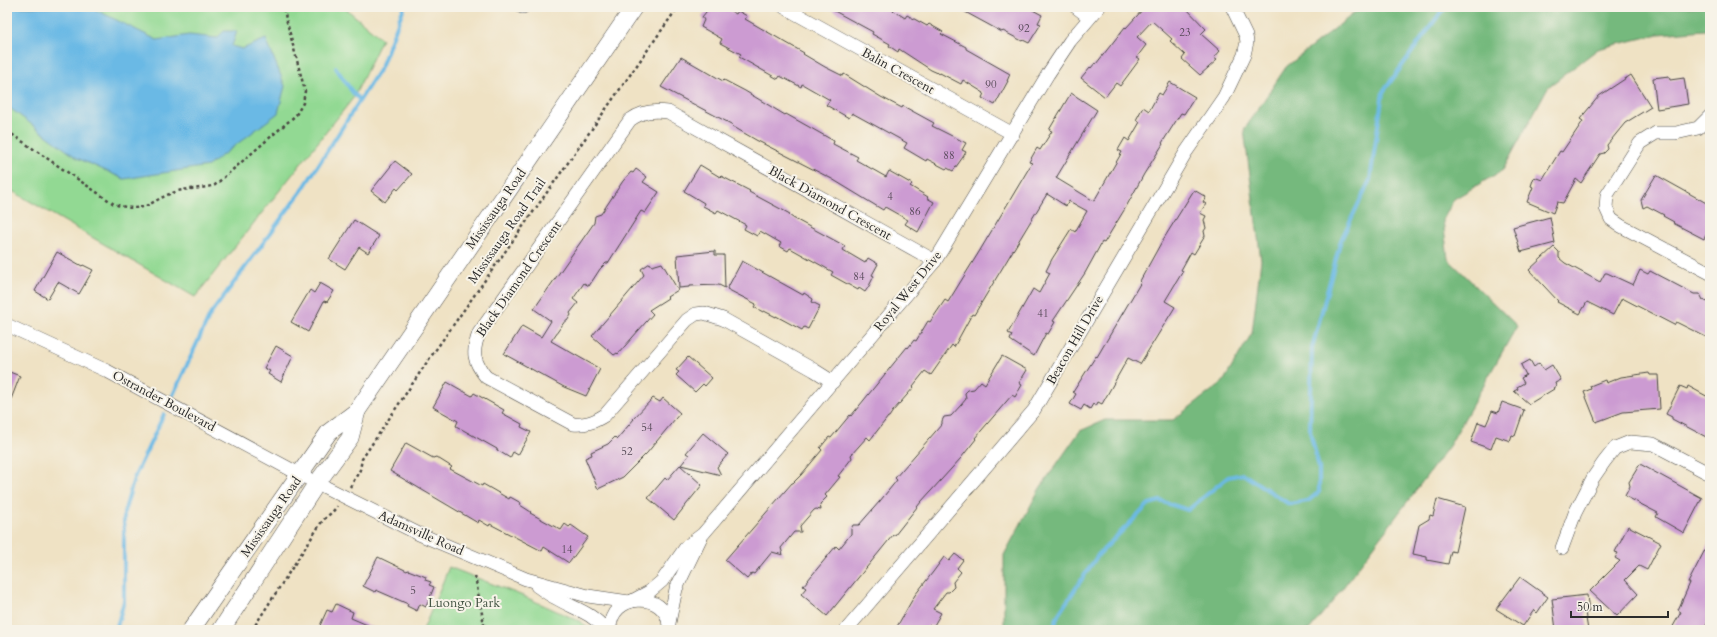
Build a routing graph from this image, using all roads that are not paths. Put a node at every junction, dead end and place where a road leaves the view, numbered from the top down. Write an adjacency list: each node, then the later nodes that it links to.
1 (634, 7): 15 (main road, Mississauga Road)
2 (784, 7): 10 (street, Balin Crescent)
3 (1076, 7): 7 (street)
4 (1099, 7): 7 (street, Royal West Drive)
5 (1223, 7): 8 (street, Beacon Hill Drive)
6 (1232, 7): 8 (street, Beacon Hill Drive)
7 (1089, 17): 10 (street, Royal West Drive)
8 (1237, 19): 28 (street, Beacon Hill Drive)
9 (1710, 116): 12 (street)
10 (1013, 134): 11 (street, Royal West Drive)
11 (935, 262): 14 (street, Royal West Drive); 14 (street, Black Diamond Crescent)
12 (1710, 273)
13 (7, 325): 17 (street, Ostrander Boulevard)
14 (833, 382): 19 (street, Royal West Drive)
15 (357, 411): 17 (main road, Mississauga Road); 18 (main road, Mississauga Road)
16 (1710, 474): 20 (street)
17 (301, 475): 18 (street, Ostrander Boulevard); 24 (main road, Mississauga Road)
18 (317, 484): 21 (street, Adamsville Road); 25 (main road, Mississauga Road)
19 (703, 534): 22 (street, Royal West Drive); 23 (street, Royal West Drive)
20 (1562, 548)
21 (526, 579): 22 (street, Adamsville Road); 26 (street, Adamsville Road)
22 (630, 601): 23 (street, Adamsville Road); 27 (street, Royal West Drive)
23 (670, 627)
24 (191, 630)
25 (221, 630)
26 (606, 630)
27 (610, 630)
28 (846, 630)

